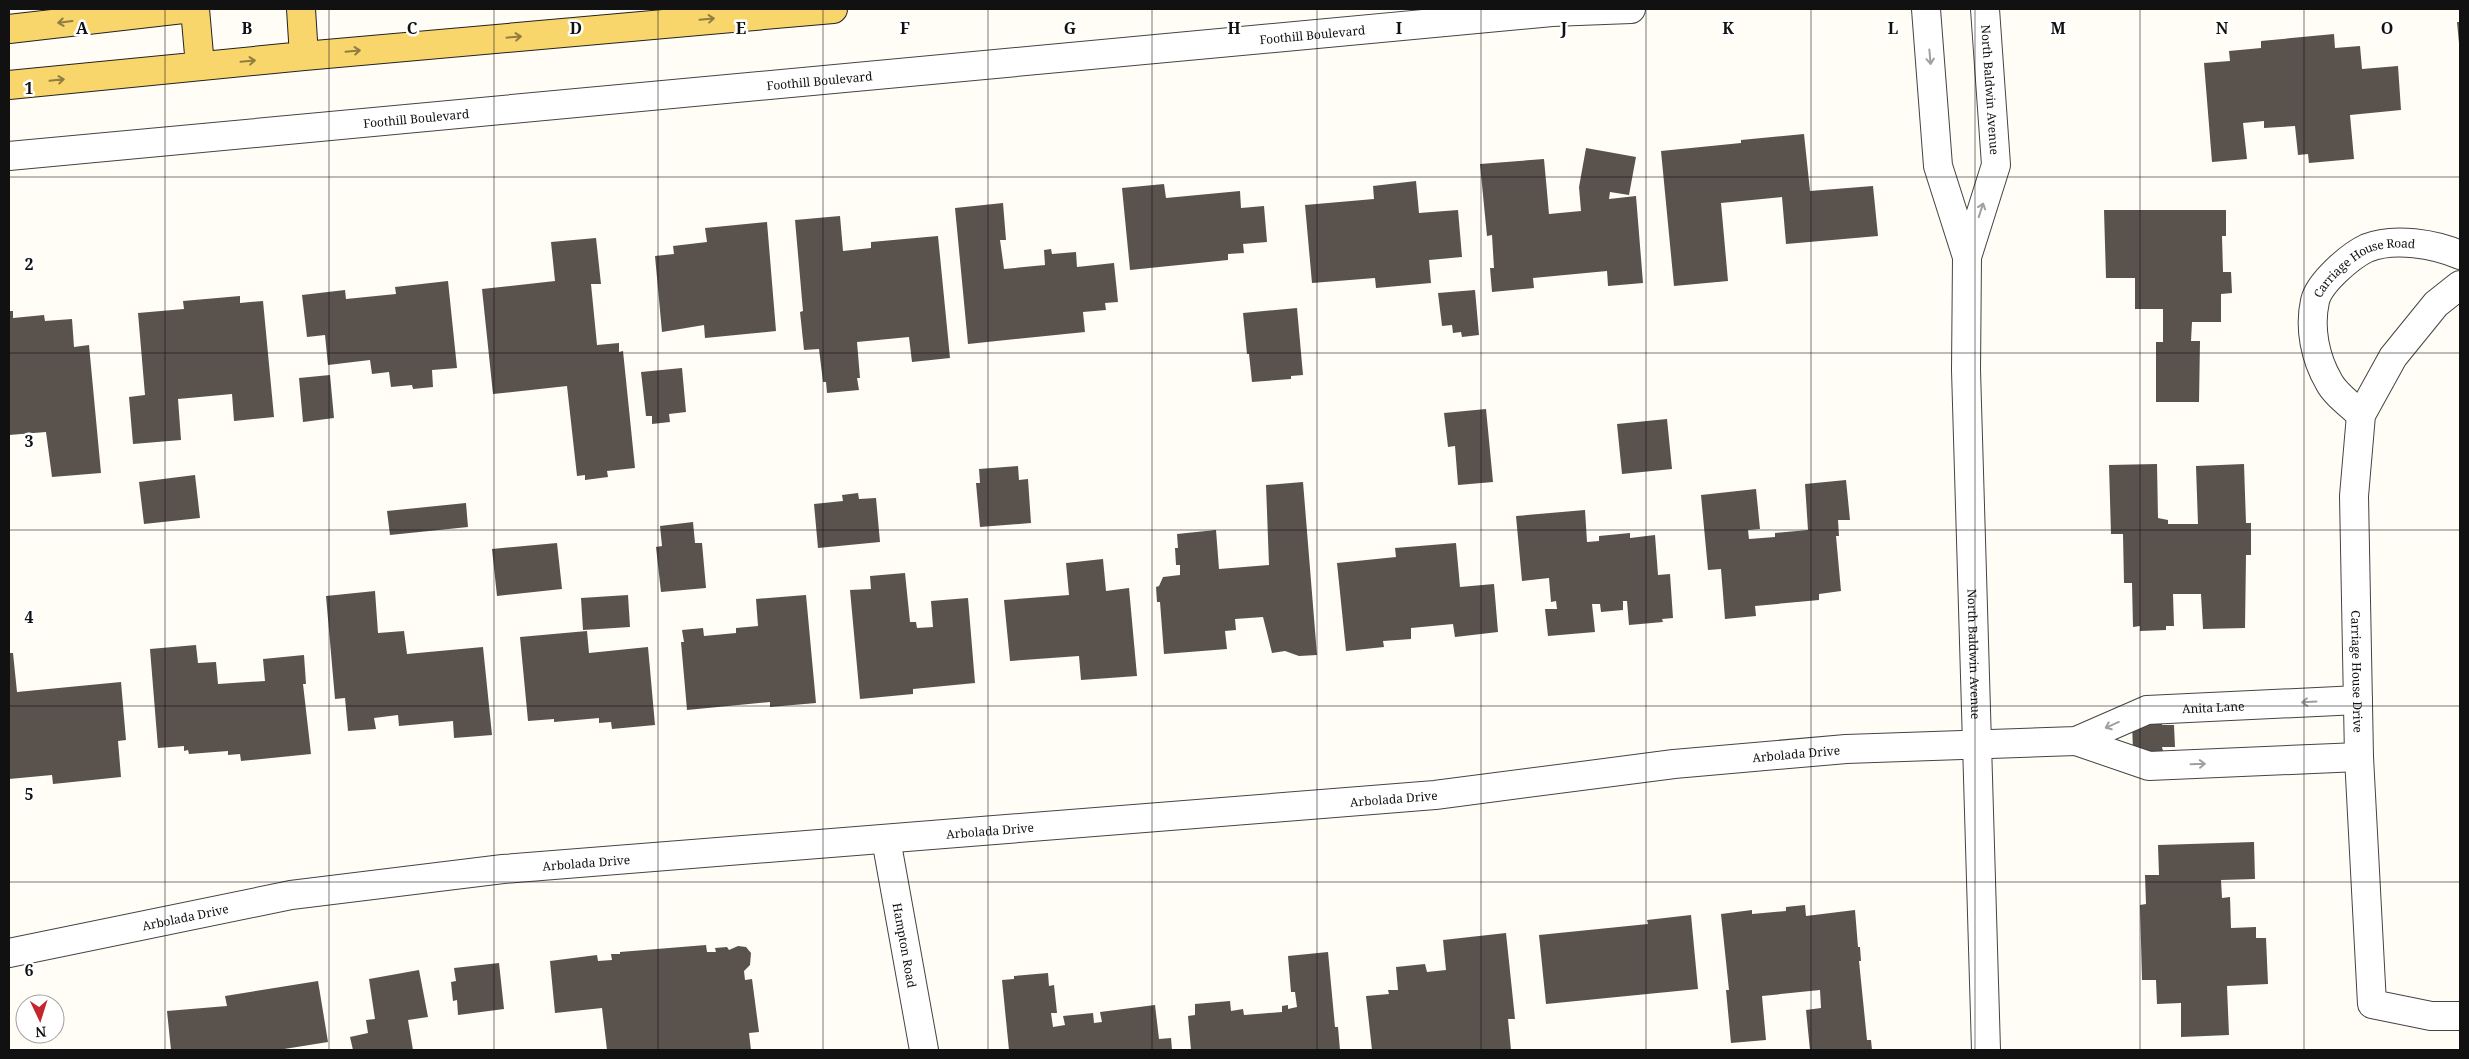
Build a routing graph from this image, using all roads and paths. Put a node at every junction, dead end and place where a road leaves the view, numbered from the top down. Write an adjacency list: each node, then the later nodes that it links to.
1 (183, 9): 8 (main road, one-way to 8)
2 (195, 9): 10 (main road)
3 (301, 9): 9 (main road)
4 (833, 9): 9 (main road, one-way to 4)
5 (1631, 9): 12 (street, Foothill Boulevard)
6 (1926, 9): 14 (street, North Baldwin Avenue, one-way to 14)
7 (1985, 9): 14 (street, North Baldwin Avenue, one-way to 7)
8 (9, 29)
9 (304, 56): 10 (main road, one-way to 9)
10 (200, 66): 11 (main road, one-way to 10)
11 (9, 84)
12 (9, 156)
13 (2460, 255): 16 (street, Carriage House Road)
14 (1966, 257): 19 (street, North Baldwin Avenue)
15 (2460, 285): 16 (street, Carriage House Drive)
16 (2361, 415): 17 (street, Carriage House Drive)
17 (2358, 700): 18 (street, Anita Lane, one-way to 18); 20 (street, Carriage House Drive)
18 (2076, 742): 19 (street, Anita Lane); 20 (street, Anita Lane, one-way to 20)
19 (1977, 746): 21 (street, Arbolada Drive); 25 (street, North Baldwin Avenue)
20 (2359, 757): 23 (street, Carriage House Drive)
21 (886, 839): 22 (street, Arbolada Drive); 24 (street, Hampton Road)
22 (9, 953)
23 (2460, 1016)
24 (924, 1050)
25 (1986, 1050)

